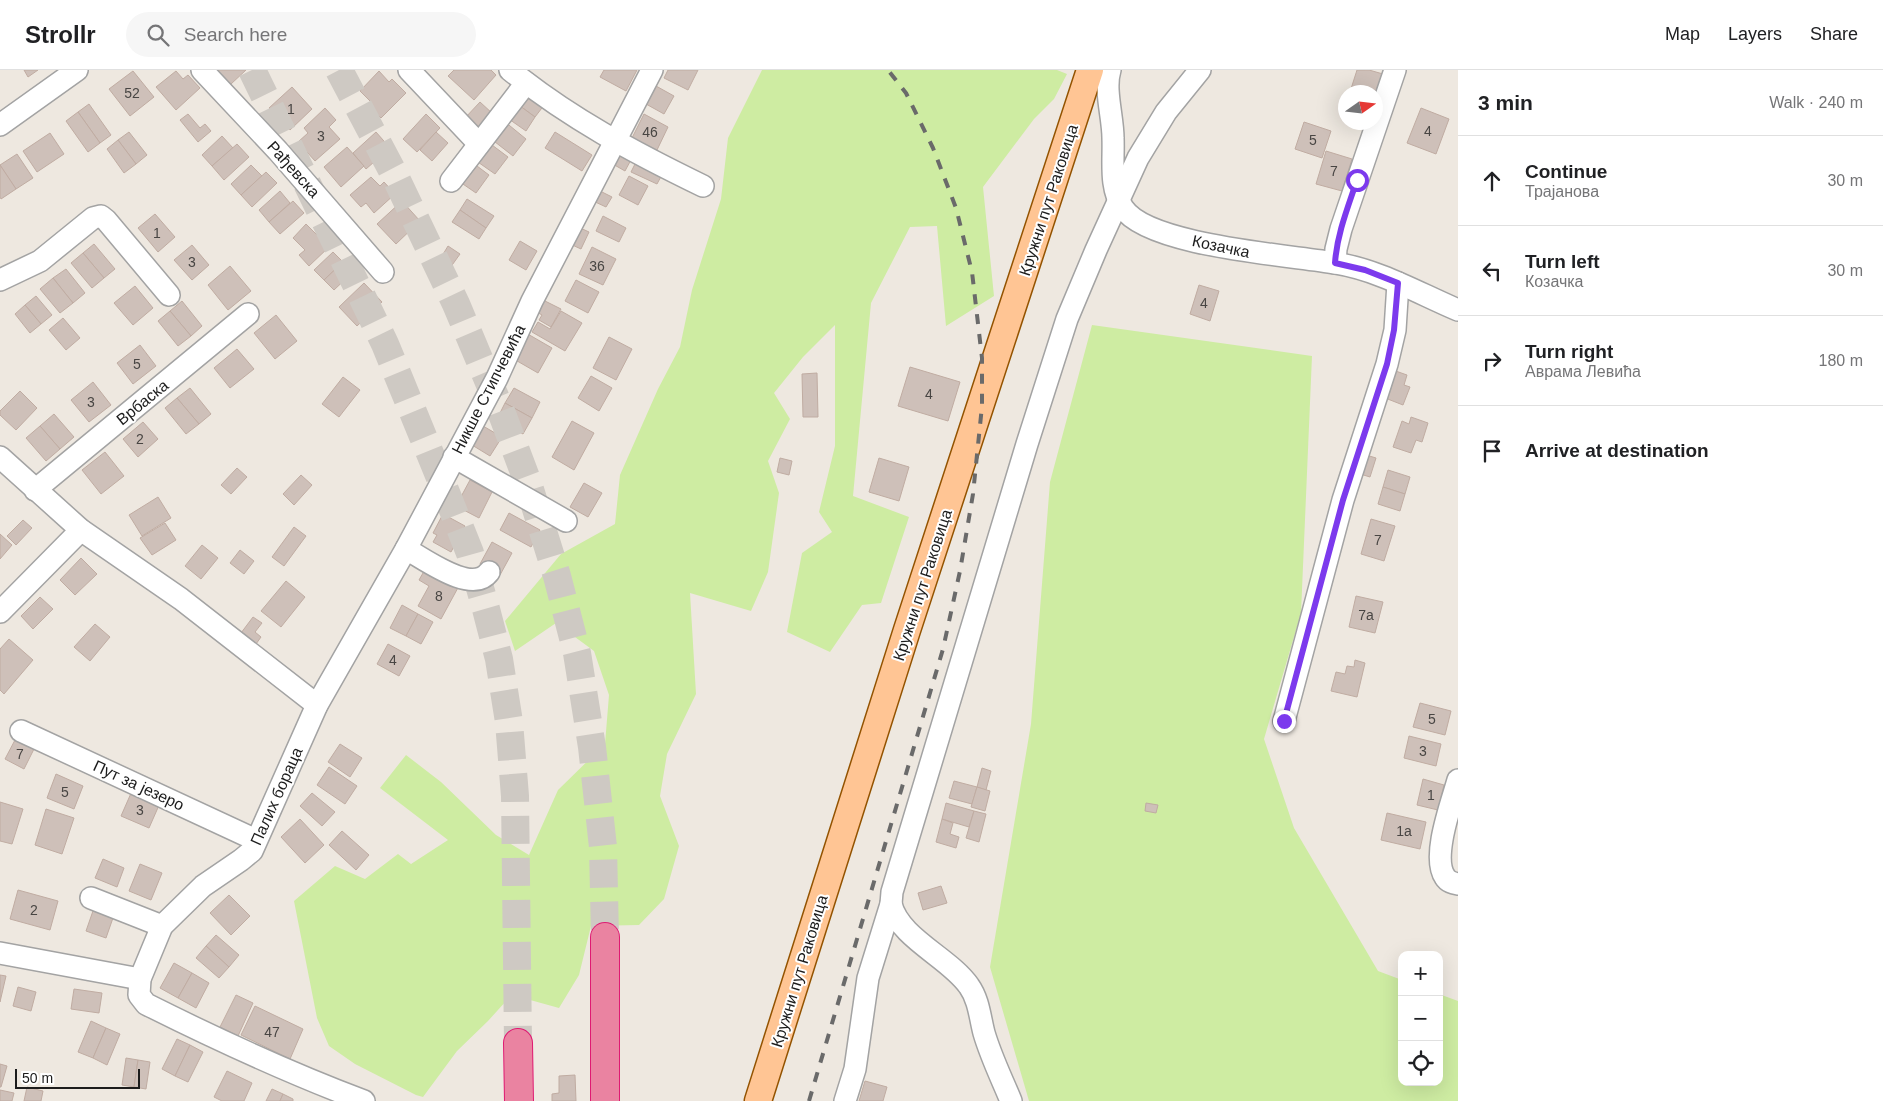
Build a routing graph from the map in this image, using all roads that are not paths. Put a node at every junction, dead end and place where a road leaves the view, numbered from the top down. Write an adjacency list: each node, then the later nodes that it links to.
1 (77, 70): 10 (street)
2 (202, 70): 17 (street, Рађевска)
3 (409, 70): 12 (street)
4 (652, 70): 11 (street, Никше Стипчевића)
5 (1090, 70): 47 (main road, Кружни пут Раковица)
6 (1110, 70): 15 (street, Козачка)
7 (1200, 70): 15 (street)
8 (1395, 70): 16 (street)
9 (518, 76): 11 (street); 12 (street)
10 (0, 125)
11 (615, 141): 14 (street); 24 (street, Никше Стипчевића)
12 (479, 144): 13 (street)
13 (451, 181)
14 (702, 186)
15 (1119, 201): 16 (street, Козачка); 38 (street)
16 (1335, 263): 19 (street, Козачка)
17 (384, 272)
18 (0, 280): 20 (street)
19 (1398, 283): 21 (street, Козачка); 32 (street)
20 (169, 295)
21 (1458, 310)
22 (248, 314): 25 (street, Врбаска)
23 (0, 457): 25 (street)
24 (454, 457): 26 (street); 28 (street, Никше Стипчевића)
25 (35, 490): 27 (street)
26 (566, 521)
27 (81, 530): 30 (street); 31 (street)
28 (406, 549): 29 (street); 31 (street, Никше Стипчевића)
29 (489, 572)
30 (0, 612)
31 (317, 705): 35 (street, Палих бораца)
32 (1284, 721)
33 (21, 731): 35 (street, Пут за језеро)
34 (1458, 780): 36 (street)
35 (256, 840): 39 (street, Палих бораца)
36 (1450, 878)
37 (91, 898): 39 (street)
38 (891, 904): 48 (street); 49 (street)
39 (162, 926): 42 (street, Палих бораца)
40 (605, 937): 46 (highway)
41 (0, 953): 42 (street)
42 (140, 979): 44 (street)
43 (518, 1043): 45 (highway)
44 (364, 1101)
45 (519, 1101)
46 (605, 1101)
47 (758, 1101)
48 (845, 1101)
49 (1011, 1101)

